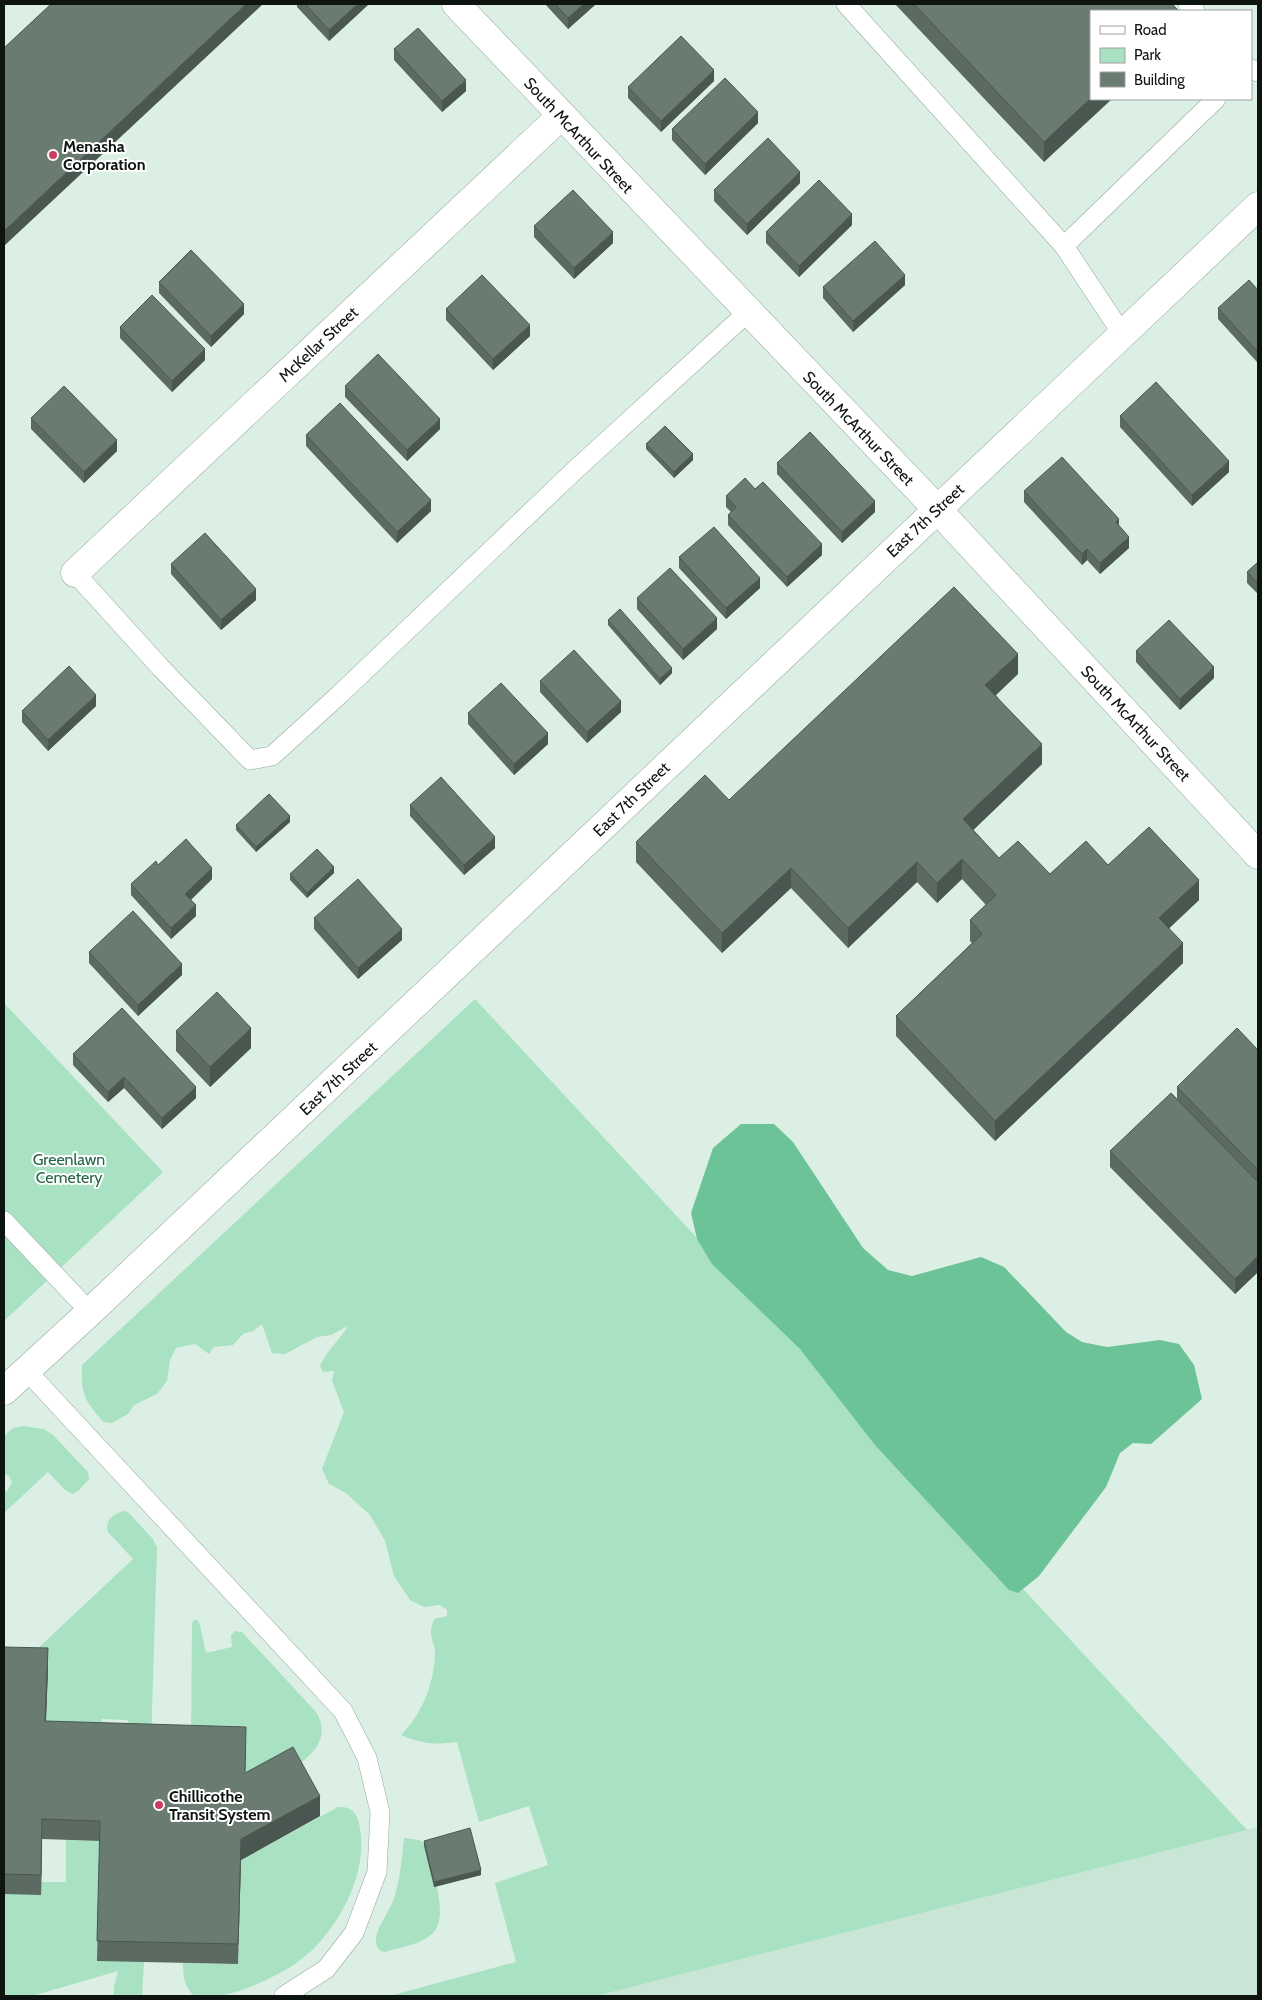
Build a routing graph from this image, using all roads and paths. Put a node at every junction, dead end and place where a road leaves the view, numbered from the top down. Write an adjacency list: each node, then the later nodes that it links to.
1 (456, 4): 4 (street, South McArthur Street)
2 (846, 4): 6 (lane)
3 (1215, 100): 6 (lane)
4 (561, 116): 7 (street, South McArthur Street); 10 (street, McKellar Street)
5 (1258, 206): 8 (street, East 7th Street)
6 (1064, 246): 8 (lane)
7 (748, 312): 9 (street, South McArthur Street); 10 (lane)
8 (1123, 335): 9 (street, East 7th Street)
9 (937, 509): 11 (street, South McArthur Street); 13 (street, East 7th Street)
10 (75, 572)
11 (1258, 855)
12 (4, 1220): 13 (lane)
13 (90, 1312): 14 (street, East 7th Street)
14 (26, 1370): 15 (street, East 7th Street); 16 (lane)
15 (4, 1391)
16 (284, 1996)

